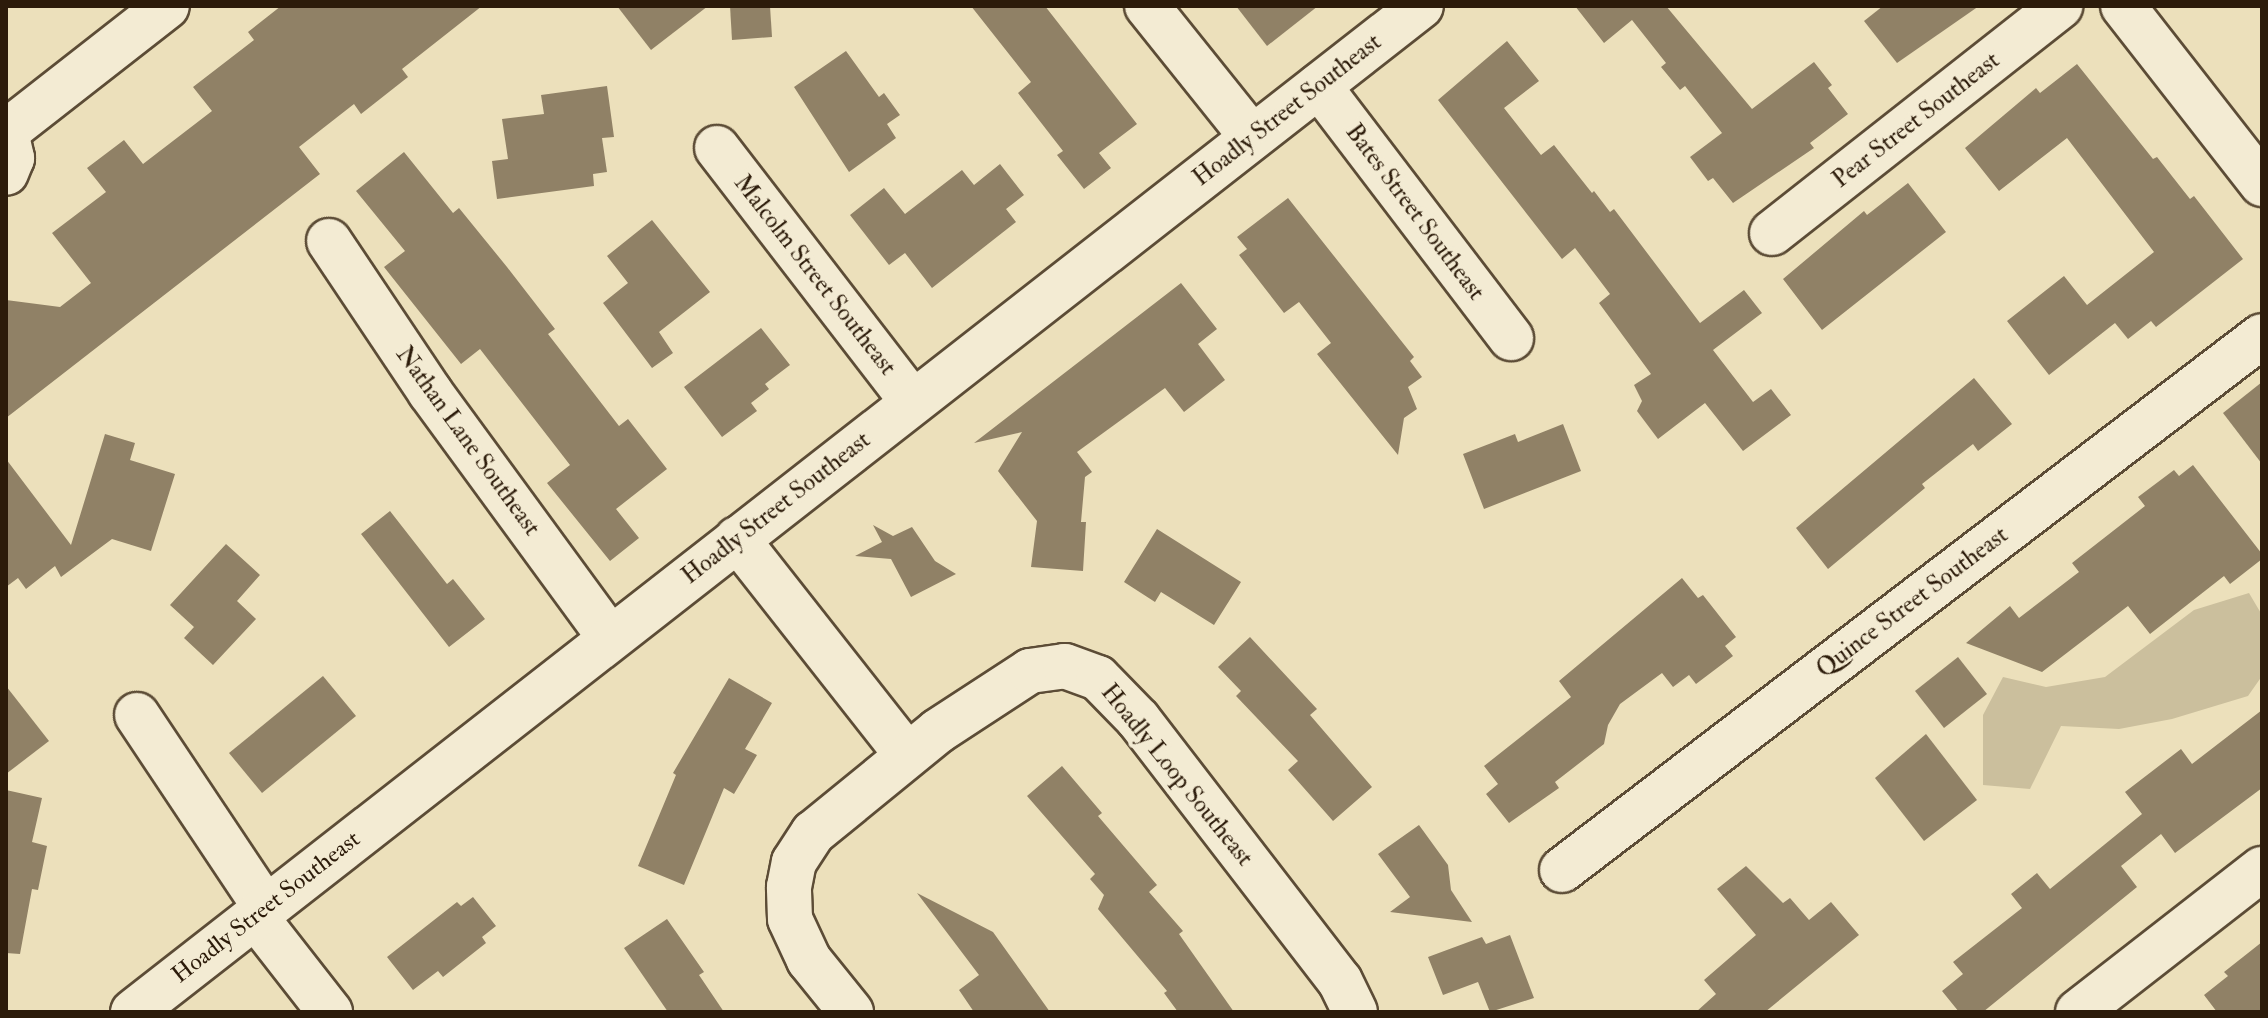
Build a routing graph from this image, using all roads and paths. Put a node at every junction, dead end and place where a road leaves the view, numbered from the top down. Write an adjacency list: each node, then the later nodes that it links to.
1 (167, 6): 7 (street)
2 (1147, 6): 8 (street)
3 (1421, 6): 6 (street, Hoadly Street Southeast)
4 (2060, 6): 12 (street, Pear Street Southeast)
5 (2123, 6): 11 (street)
6 (1319, 86): 8 (street, Hoadly Street Southeast); 15 (street, Bates Street Southeast)
7 (6, 132): 10 (street)
8 (1252, 137): 16 (street, Hoadly Street Southeast)
9 (717, 148): 16 (street, Malcolm Street Southeast)
10 (6, 173)
11 (2262, 184)
12 (1772, 233)
13 (329, 241): 18 (street, Nathan Lane Southeast)
14 (2262, 336): 22 (street, Quince Street Southeast)
15 (1511, 338)
16 (912, 401): 17 (street, Hoadly Street Southeast)
17 (737, 539): 18 (street, Hoadly Street Southeast); 20 (street)
18 (610, 638): 23 (street, Hoadly Street Southeast)
19 (137, 715): 23 (street)
20 (907, 755): 26 (street, Hoadly Loop Southeast); 27 (street, Hoadly Loop Southeast)
21 (2262, 869): 28 (street)
22 (1562, 870)
23 (260, 911): 24 (street, Hoadly Street Southeast); 25 (street)
24 (133, 1012)
25 (330, 1012)
26 (851, 1012)
27 (1355, 1012)
28 (2078, 1012)

